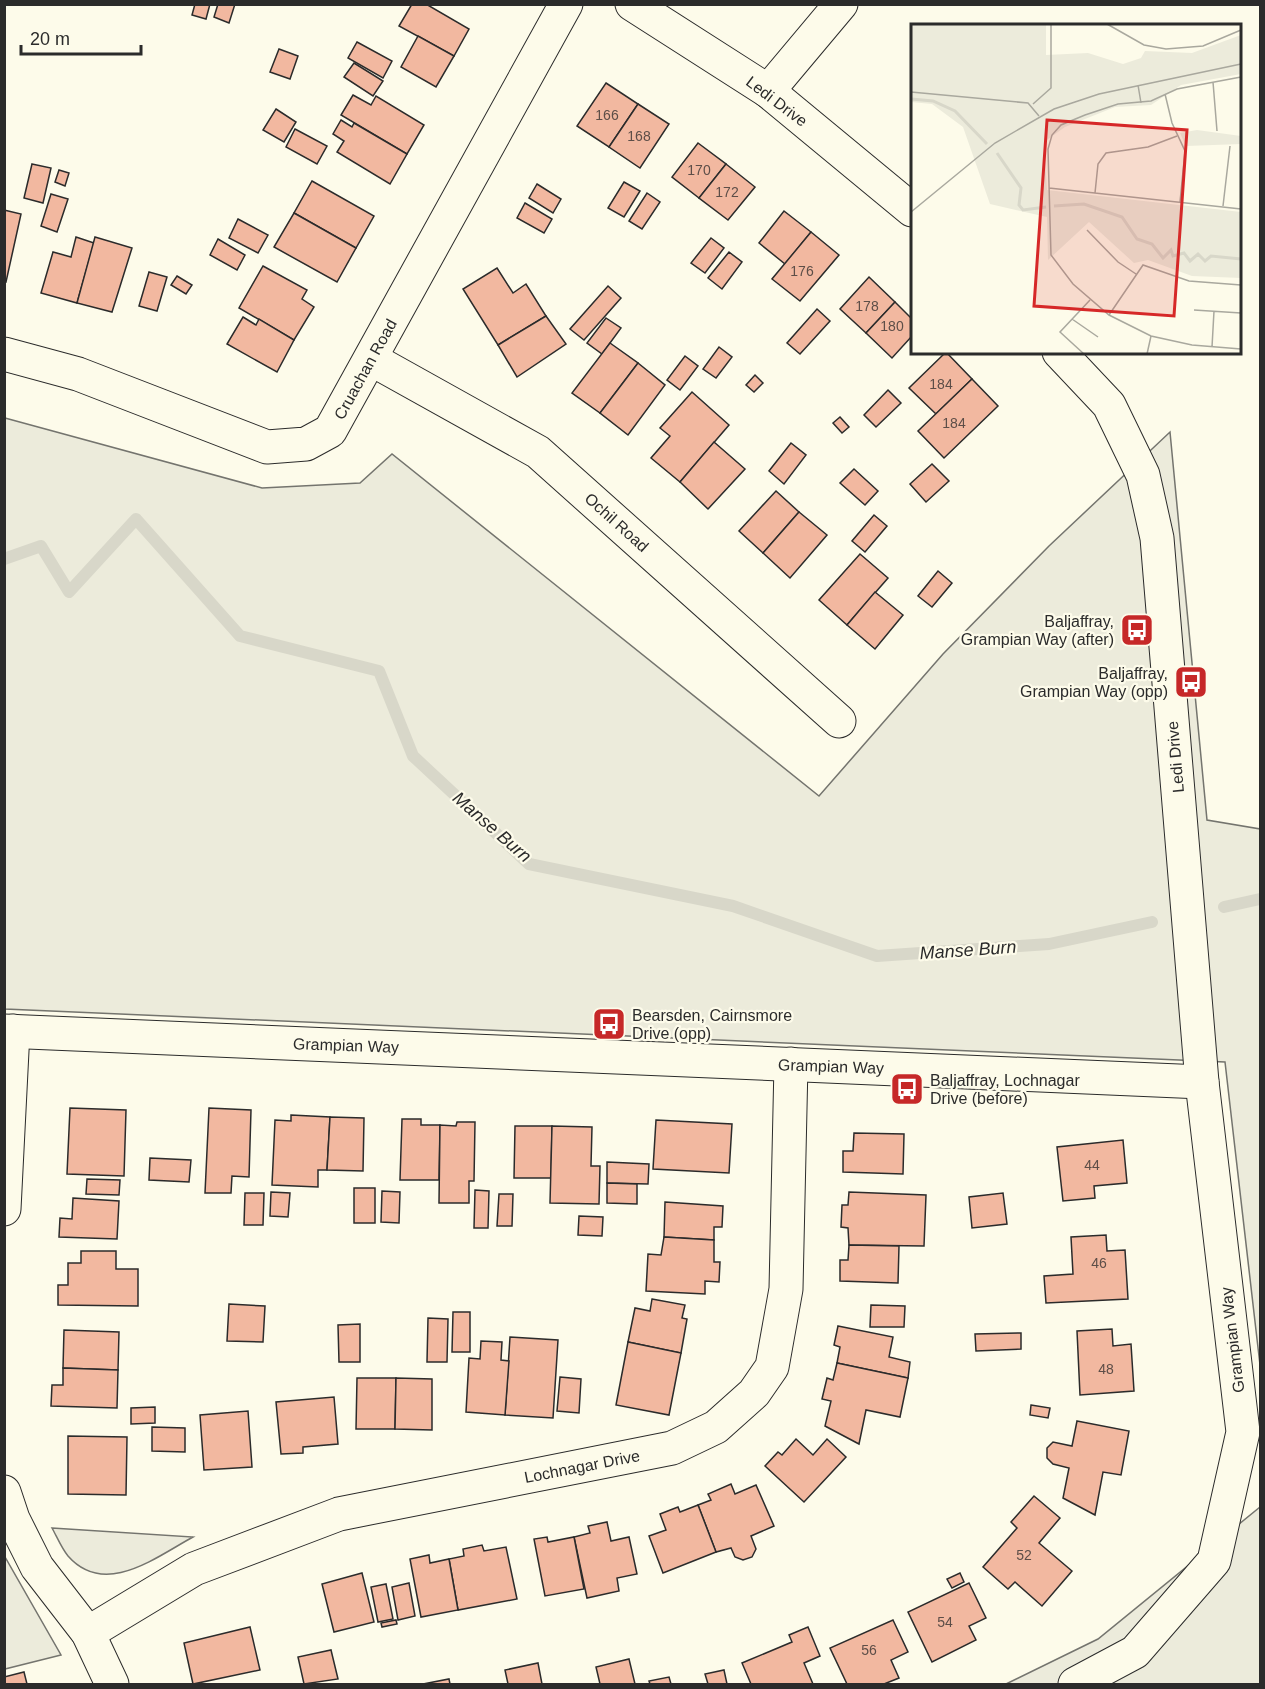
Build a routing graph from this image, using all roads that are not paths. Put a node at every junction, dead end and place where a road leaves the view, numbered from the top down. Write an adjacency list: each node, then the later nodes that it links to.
1 (566, 4): 8 (street, Cruachan Road)
2 (632, 4): 4 (street, Ledi Drive)
3 (841, 4): 4 (street)
4 (768, 91): 5 (street, Ledi Drive)
5 (911, 209)
6 (4, 354): 8 (street, Cruachan Road)
7 (1061, 354): 12 (street, Ledi Drive)
8 (370, 359): 9 (street, Ochil Road)
9 (839, 721)
10 (9, 1031): 11 (street, Grampian Way); 13 (street)
11 (791, 1064): 12 (street, Grampian Way); 15 (street, Lochnagar Drive)
12 (1202, 1082): 17 (street, Grampian Way)
13 (4, 1209)
14 (4, 1492): 15 (street)
15 (88, 1633): 16 (street)
16 (112, 1684)
17 (1075, 1684)

